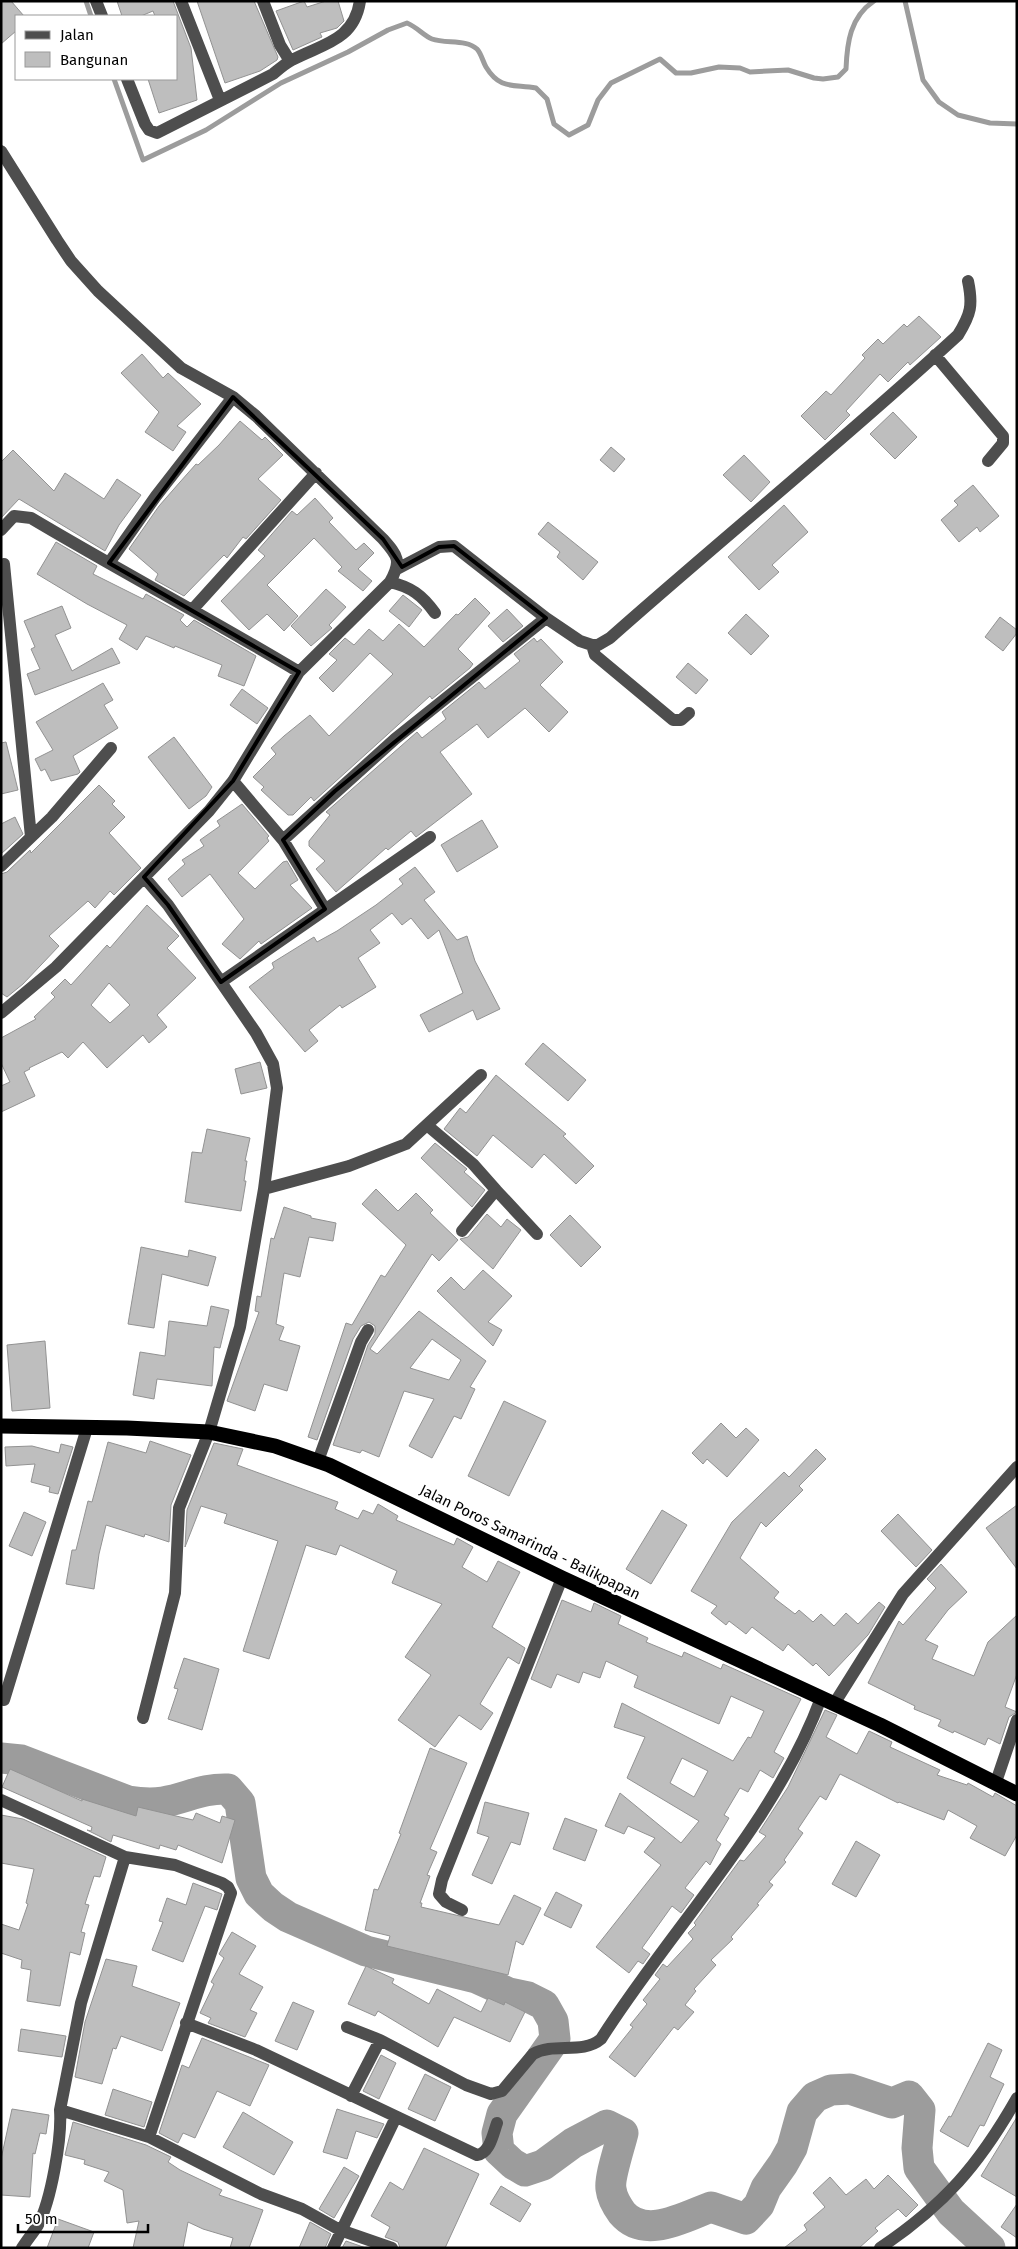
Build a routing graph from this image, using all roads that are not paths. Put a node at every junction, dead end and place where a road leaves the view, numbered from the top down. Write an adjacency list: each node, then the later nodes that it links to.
1 (96, 1): 5 (street)
2 (181, 1): 8 (street)
3 (263, 1): 6 (street)
4 (360, 1): 6 (street)
5 (102, 15)
6 (290, 61): 8 (street)
7 (127, 80): 8 (street)
8 (220, 100)
9 (1, 151): 12 (street)
10 (968, 281): 11 (street)
11 (935, 355): 13 (street); 23 (street)
12 (233, 397): 14 (street); 16 (street)
13 (988, 460)
14 (316, 473): 18 (street); 20 (street)
15 (1, 530): 16 (street)
16 (109, 563): 20 (street)
17 (4, 564): 28 (street)
18 (397, 569): 19 (street); 22 (street)
19 (390, 582): 21 (street); 24 (street)
20 (192, 610): 24 (street)
21 (435, 614)
22 (546, 618): 23 (street); 30 (street)
23 (592, 645): 25 (street)
24 (299, 672): 27 (street)
25 (690, 713)
26 (111, 748): 28 (street)
27 (233, 781): 30 (street); 32 (street)
28 (31, 837): 31 (street)
29 (430, 837): 33 (street)
30 (283, 840): 33 (street)
31 (1, 866)
32 (144, 877): 34 (street); 35 (street)
33 (325, 909): 34 (street)
34 (220, 982): 38 (street)
35 (1, 1013)
36 (481, 1075): 37 (street)
37 (428, 1126): 38 (street); 39 (street)
38 (264, 1189): 45 (street)
39 (496, 1190): 40 (street); 41 (street)
40 (462, 1230)
41 (537, 1234)
42 (368, 1330): 46 (street)
43 (1, 1426): 44 (highway, Jalan Poros Samarinda - Balikpapan)
44 (87, 1428): 45 (highway, Jalan Poros Samarinda - Balikpapan); 49 (street)
45 (208, 1432): 46 (highway, Jalan Poros Samarinda - Balikpapan); 51 (street)
46 (318, 1461): 48 (highway, Jalan Poros Samarinda - Balikpapan)
47 (1017, 1467): 50 (street)
48 (562, 1578): 50 (highway, Jalan Poros Samarinda - Balikpapan); 57 (street)
49 (4, 1700)
50 (828, 1701): 53 (highway, Jalan Poros Samarinda - Balikpapan); 60 (street)
51 (143, 1718)
52 (1017, 1720): 53 (street)
53 (996, 1782): 54 (highway, Jalan Poros Samarinda - Balikpapan)
54 (1017, 1794)
55 (1, 1800): 56 (street)
56 (125, 1857): 58 (street); 63 (street)
57 (462, 1910)
58 (186, 2023): 61 (street); 66 (street)
59 (347, 2027): 60 (street)
60 (380, 2040): 61 (street)
61 (351, 2096): 64 (street)
62 (1016, 2100): 71 (street)
63 (60, 2110): 66 (street); 68 (street)
64 (396, 2117): 65 (street); 67 (street)
65 (497, 2123)
66 (149, 2137): 67 (street)
67 (340, 2230): 69 (street); 70 (street)
68 (22, 2248)
69 (333, 2248)
70 (392, 2248)
71 (880, 2248)

